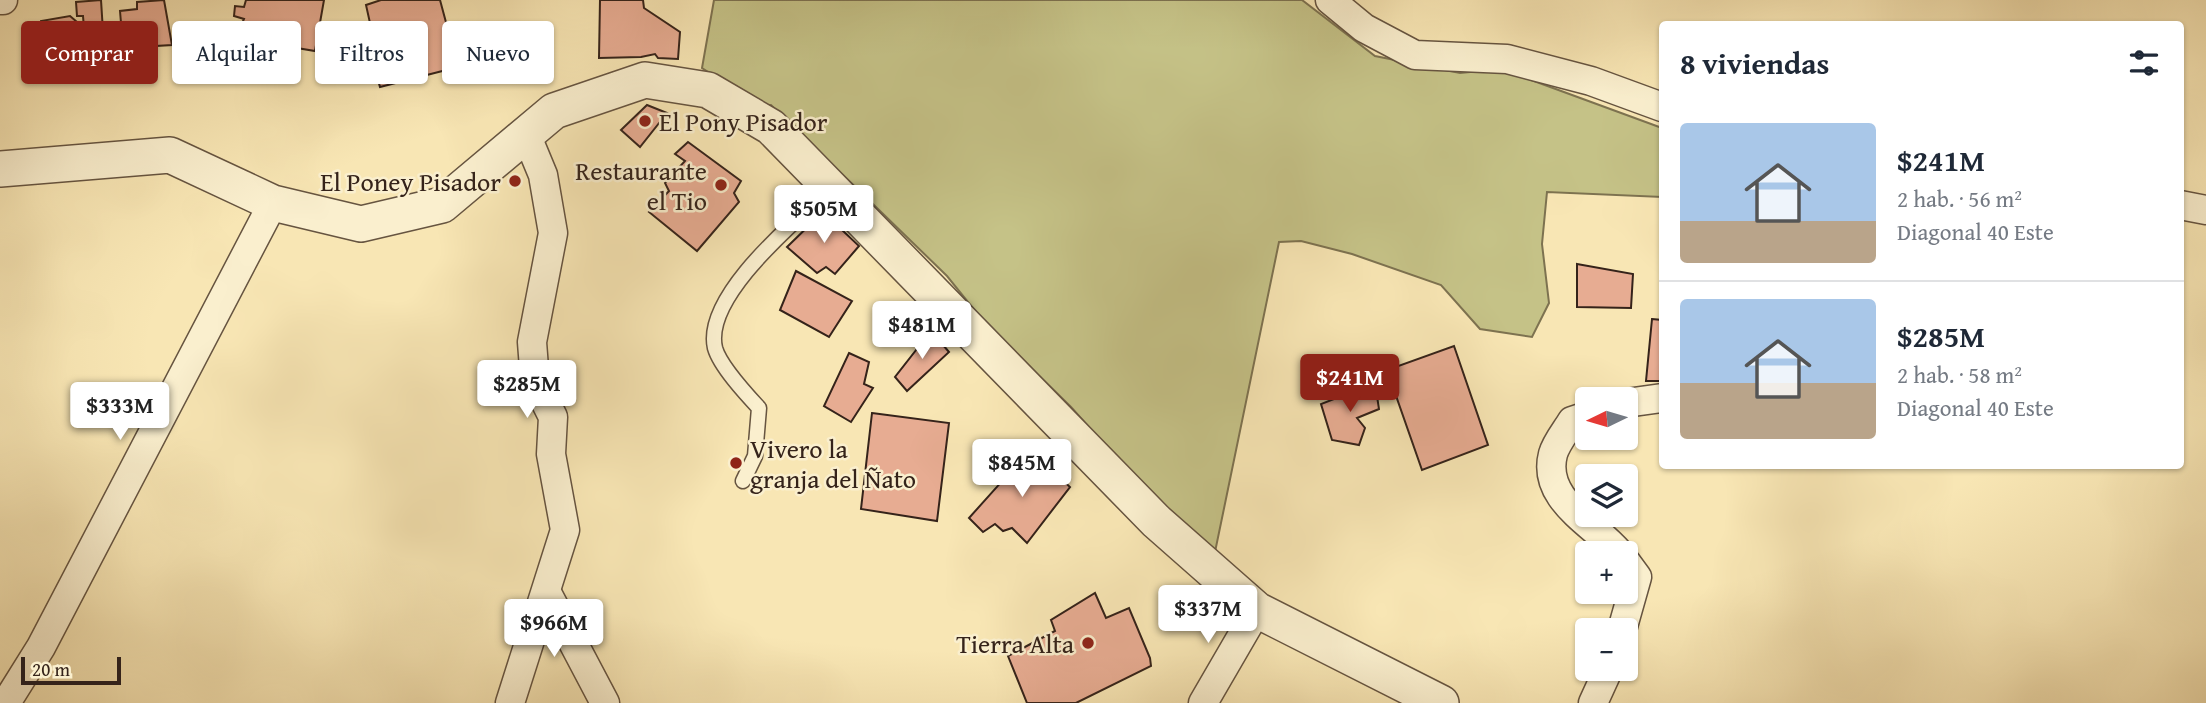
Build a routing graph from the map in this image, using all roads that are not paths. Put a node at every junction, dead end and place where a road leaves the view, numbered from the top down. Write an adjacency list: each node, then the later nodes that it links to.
1 (1330, 0): 2 (street)
2 (1659, 106)
3 (527, 134): 5 (street); 6 (street); 14 (street)
4 (0, 169): 6 (street)
5 (832, 187): 12 (lane); 15 (street)
6 (273, 203): 17 (street)
7 (2184, 206): 8 (street)
8 (2206, 210)
9 (1659, 398): 10 (street)
10 (1638, 402)
11 (1575, 420): 13 (street)
12 (743, 481)
13 (1605, 541)
14 (547, 593): 18 (street); 19 (street)
15 (1257, 610): 20 (street); 21 (street)
16 (1603, 681): 22 (street)
17 (6, 703)
18 (510, 703)
19 (605, 703)
20 (1203, 703)
21 (1441, 703)
22 (1593, 703)

